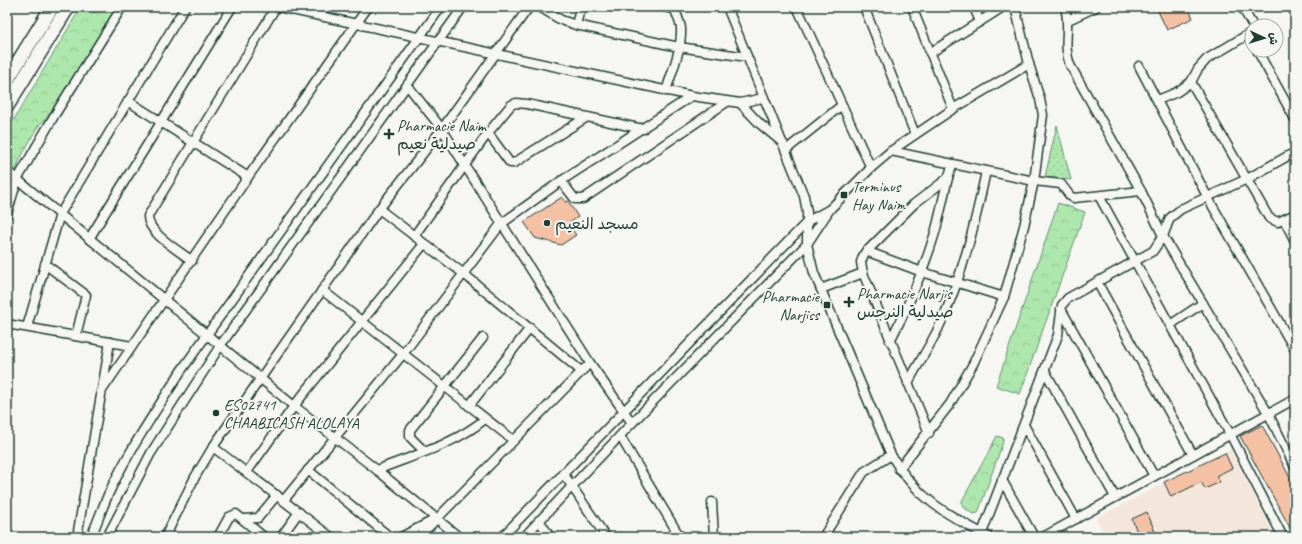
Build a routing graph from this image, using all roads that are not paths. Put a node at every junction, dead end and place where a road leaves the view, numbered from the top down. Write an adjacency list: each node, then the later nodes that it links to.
1 (52, 7): 40 (highway)
2 (68, 7): 51 (highway)
3 (122, 7): 72 (street)
4 (185, 7): 46 (street)
5 (232, 7): 55 (street)
6 (277, 7): 28 (street); 60 (street)
7 (368, 7): 28 (street)
8 (441, 7): 30 (street)
9 (463, 7): 32 (street)
10 (529, 7): 35 (street)
11 (540, 7): 29 (street)
12 (583, 7): 29 (street)
13 (664, 7): 23 (street)
14 (727, 7): 36 (street)
15 (864, 7): 59 (street)
16 (912, 7): 34 (street)
17 (974, 7): 27 (street)
18 (1002, 7): 27 (street)
19 (1015, 7): 38 (street)
20 (1065, 7): 26 (street)
21 (1096, 7): 26 (street)
22 (1242, 7): 25 (street)
23 (675, 8): 33 (street)
24 (799, 8): 50 (street)
25 (1248, 18)
26 (1068, 20): 75 (street)
27 (980, 22): 34 (street)
28 (356, 23): 30 (street); 69 (street)
29 (576, 25): 33 (street)
30 (419, 37): 32 (street); 112 (street)
31 (1244, 37): 41 (street)
32 (438, 41): 35 (street); 42 (street)
33 (679, 47): 36 (street); 43 (street)
34 (930, 52): 52 (street)
35 (496, 53): 43 (street); 56 (street)
36 (747, 57): 45 (street)
37 (1261, 58): 54 (street)
38 (1029, 64): 52 (street); 74 (street)
39 (1139, 66): 47 (street)
40 (7, 80)
41 (1191, 82): 47 (street); 71 (street)
42 (408, 86): 56 (street); 118 (street)
43 (666, 91): 44 (street)
44 (692, 96): 48 (street); 57 (street)
45 (763, 98): 49 (street); 61 (street)
46 (128, 100): 55 (street); 81 (street)
47 (1158, 100): 77 (street)
48 (727, 102): 49 (street); 73 (street)
49 (740, 103): 61 (street)
50 (842, 105): 61 (street); 66 (street)
51 (7, 106)
52 (953, 109): 59 (street)
53 (587, 117): 57 (street); 58 (street); 58 (street)
54 (1295, 119)
55 (161, 121): 60 (street); 88 (street)
56 (442, 129): 65 (street); 78 (street)
57 (643, 130): 73 (street)
58 (488, 133): 65 (street)
59 (916, 134): 62 (street)
60 (192, 141): 69 (street); 93 (street)
61 (785, 147): 84 (street)
62 (891, 152): 64 (street); 66 (street)
63 (1295, 152): 71 (street)
64 (953, 164): 68 (street); 70 (street)
65 (464, 166): 85 (street); 86 (street)
66 (871, 168): 79 (street)
67 (7, 171): 72 (street)
68 (986, 171): 74 (street); 100 (street)
69 (248, 177): 93 (street)
70 (948, 178): 92 (street); 96 (street)
71 (1247, 179): 77 (street); 83 (street)
72 (17, 180): 80 (street); 81 (street)
73 (561, 181): 85 (street)
74 (1034, 181): 76 (street); 103 (street)
75 (1141, 191): 76 (street); 87 (street)
76 (1099, 196): 94 (street)
77 (1208, 198): 87 (street); 119 (street)
78 (379, 209): 86 (street); 102 (street)
79 (830, 209): 84 (street); 91 (street)
80 (7, 214)
81 (60, 214): 88 (street); 95 (street)
82 (1295, 214): 83 (street)
83 (1284, 220): 89 (street)
84 (808, 222): 91 (street); 131 (street)
85 (501, 224): 98 (street); 121 (street)
86 (414, 236): 90 (street)
87 (1163, 236): 94 (street); 105 (street)
88 (90, 240): 104 (street)
89 (1295, 241)
90 (424, 244): 98 (street); 107 (street)
91 (807, 244): 101 (street); 134 (street)
92 (866, 250): 96 (street); 97 (street)
93 (192, 261): 104 (street)
94 (1135, 261): 99 (street); 109 (street)
95 (45, 264): 110 (street); 113 (street)
96 (922, 272): 100 (street); 115 (street)
97 (863, 273): 101 (street); 115 (street)
98 (464, 274): 111 (street); 120 (street)
99 (1097, 282): 106 (street); 143 (street)
100 (956, 283): 103 (street); 125 (street)
101 (821, 289): 144 (street)
102 (322, 290): 107 (street); 124 (street)
103 (1004, 297): 136 (street)
104 (164, 300): 112 (street); 117 (street)
105 (1203, 303): 109 (street); 132 (street)
106 (1061, 309): 123 (street); 151 (street)
107 (362, 321): 120 (street); 129 (street)
108 (7, 324): 110 (street)
109 (1170, 325): 137 (street)
110 (27, 327): 113 (street)
111 (530, 328): 122 (street); 130 (street)
112 (205, 334): 118 (street); 165 (street)
113 (76, 336): 116 (street)
114 (483, 338): 126 (street)
115 (890, 341): 125 (street)
116 (110, 342): 117 (street); 127 (street)
117 (132, 346): 127 (street)
118 (220, 346): 124 (street); 166 (street)
119 (1294, 347)
120 (402, 354): 126 (street); 139 (street)
121 (590, 363): 122 (street); 131 (street)
122 (581, 371): 140 (street)
123 (1045, 371): 135 (street); 155 (street)
124 (260, 379): 129 (street); 141 (street)
125 (908, 383): 136 (street)
126 (445, 387): 130 (street); 142 (street)
127 (101, 392): 164 (street)
128 (1295, 399): 132 (street)
129 (294, 406): 139 (street); 149 (street)
130 (469, 406): 133 (street)
131 (624, 411): 134 (street); 150 (street)
132 (1268, 412): 137 (street); 145 (street)
133 (486, 419): 140 (street); 142 (street)
134 (632, 423): 138 (street)
135 (1024, 425): 152 (street); 161 (street)
136 (929, 433): 146 (street)
137 (1230, 434): 143 (street); 185 (street)
138 (620, 436): 153 (street); 180 (street)
139 (334, 437): 147 (street); 148 (street)
140 (513, 440): 160 (street)
141 (213, 447): 149 (street); 167 (street)
142 (424, 451): 148 (street)
143 (1193, 454): 151 (street)
144 (891, 455): 146 (street); 182 (street)
145 (1295, 467)
146 (899, 469): 163 (street)
147 (308, 470): 156 (street); 172 (street)
148 (377, 470): 160 (street)
149 (247, 472): 154 (street)
150 (563, 473): 153 (street); 176 (street)
151 (1154, 476): 155 (street)
152 (1002, 480): 163 (street); 183 (street)
153 (572, 485): 162 (street); 179 (street)
154 (277, 494): 156 (street); 159 (street)
155 (1115, 497): 161 (street)
156 (284, 500): 158 (street)
157 (712, 502): 181 (street)
158 (299, 512): 170 (street); 171 (street)
159 (244, 519): 168 (street); 169 (street)
160 (436, 519): 173 (street); 174 (street); 175 (street)
161 (1076, 519): 184 (street)
162 (539, 520): 177 (street); 178 (street)
163 (986, 535)
164 (77, 537)
165 (90, 537)
166 (107, 537)
167 (165, 537)
168 (218, 537)
169 (264, 537)
170 (281, 537)
171 (331, 537)
172 (390, 537)
173 (401, 537)
174 (419, 537)
175 (459, 537)
176 (502, 537)
177 (524, 537)
178 (550, 537)
179 (606, 537)
180 (680, 537)
181 (714, 537)
182 (823, 537)
183 (1034, 537)
184 (1044, 537)
185 (1283, 537)

